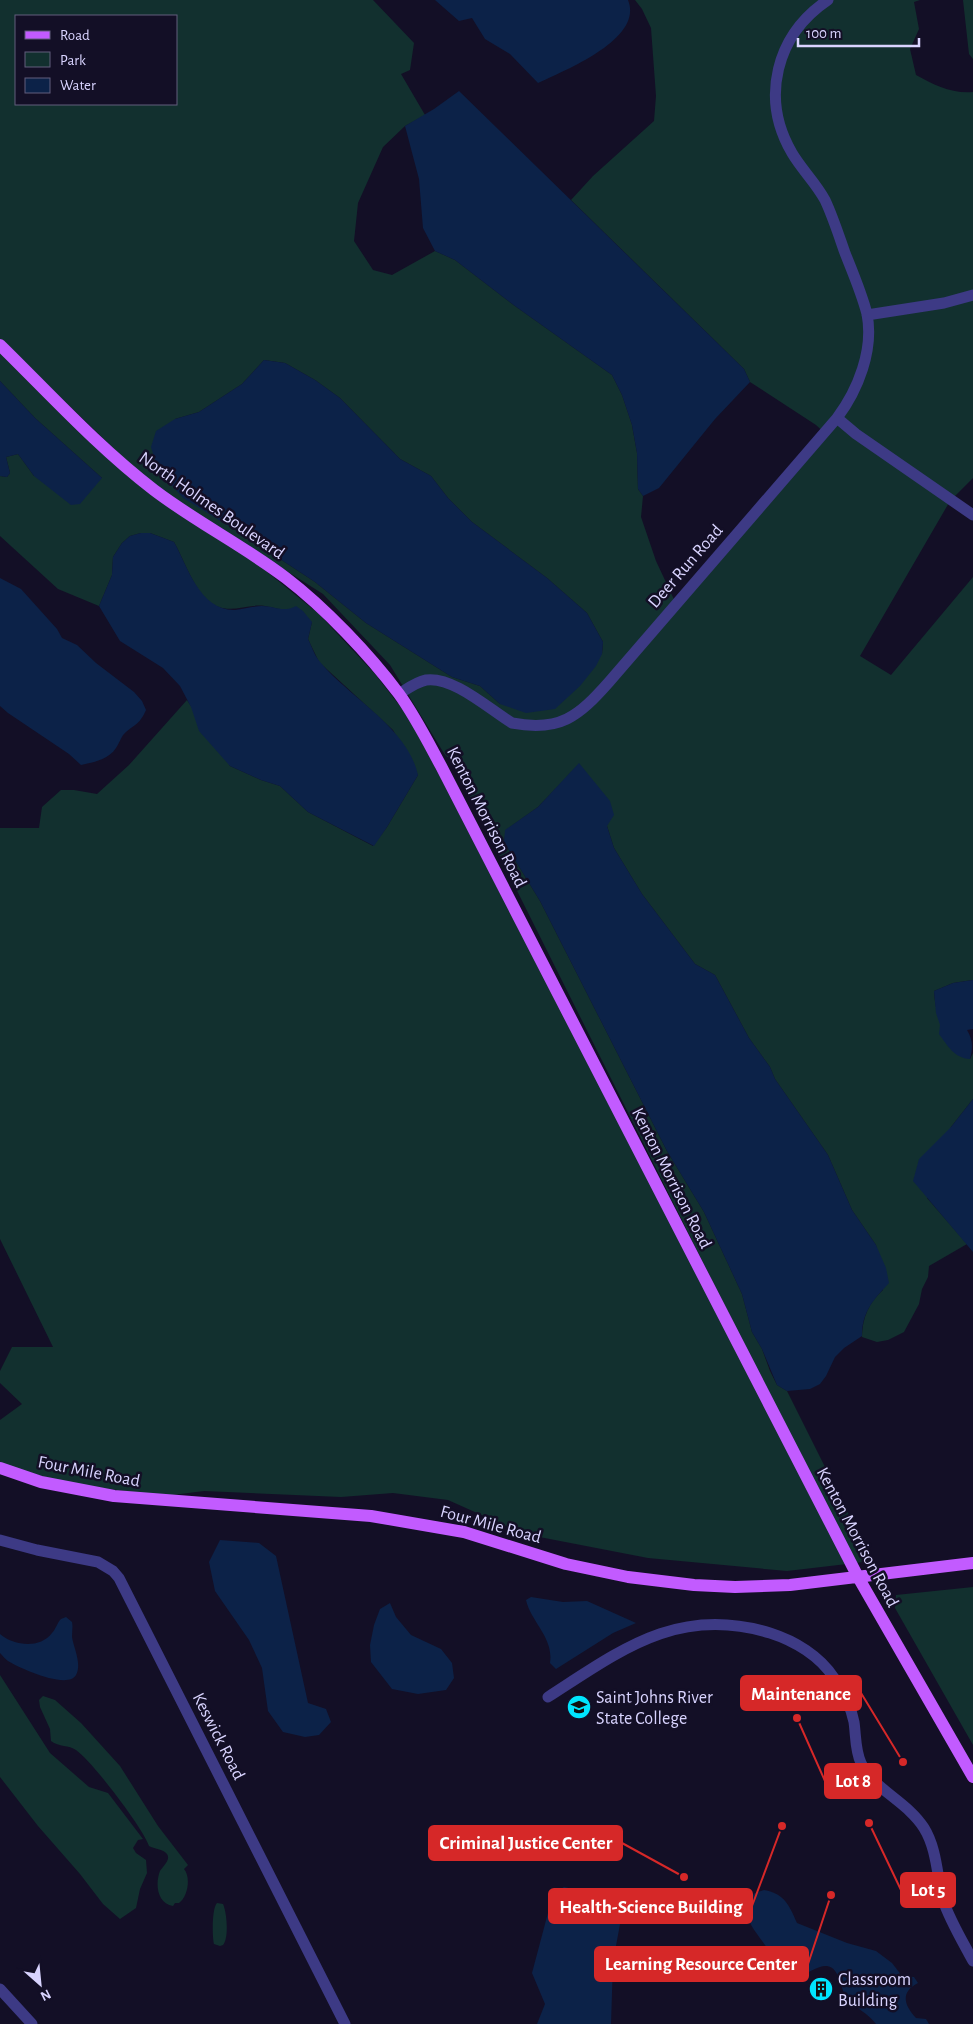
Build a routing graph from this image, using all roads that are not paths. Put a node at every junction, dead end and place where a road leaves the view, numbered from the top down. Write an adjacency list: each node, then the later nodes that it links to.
1 (828, 0): 3 (street)
2 (973, 295): 3 (street)
3 (867, 315): 5 (street, Deer Run Road)
4 (0, 345): 7 (main road, North Holmes Boulevard)
5 (837, 418): 6 (street); 8 (street, Deer Run Road)
6 (973, 515)
7 (321, 609): 8 (main road, Kenton Morrison Road)
8 (399, 694): 12 (main road, Kenton Morrison Road)
9 (0, 1468): 12 (main road, Four Mile Road)
10 (0, 1540): 18 (street, Keswick Road)
11 (973, 1563): 12 (main road, Four Mile Road)
12 (858, 1577): 14 (main road, Kenton Morrison Road)
13 (548, 1697): 15 (street)
14 (973, 1777)
15 (973, 1961)
16 (0, 1989): 17 (street)
17 (32, 2024)
18 (346, 2024)

